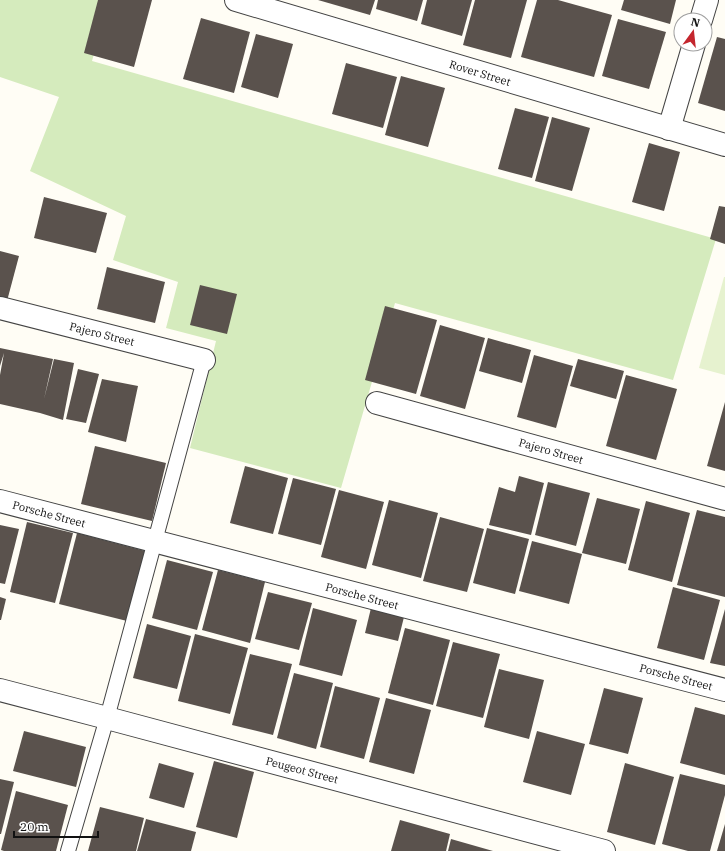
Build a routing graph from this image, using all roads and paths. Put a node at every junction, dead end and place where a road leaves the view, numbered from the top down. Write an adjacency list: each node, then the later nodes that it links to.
1 (236, 0): 5 (street, Rover Street)
2 (707, 0): 3 (street)
3 (703, 12)
4 (692, 52): 5 (street)
5 (669, 129): 6 (street, Rover Street)
6 (725, 145)
7 (0, 308): 8 (street, Pajero Street)
8 (204, 360): 12 (lane)
9 (377, 403): 10 (street, Pajero Street)
10 (725, 499)
11 (0, 501): 12 (street, Porsche Street)
12 (154, 542): 14 (street, Porsche Street); 15 (lane)
13 (0, 690): 15 (street, Peugeot Street)
14 (725, 690)
15 (107, 718): 16 (lane); 17 (street, Peugeot Street)
16 (68, 851)
17 (604, 851)

